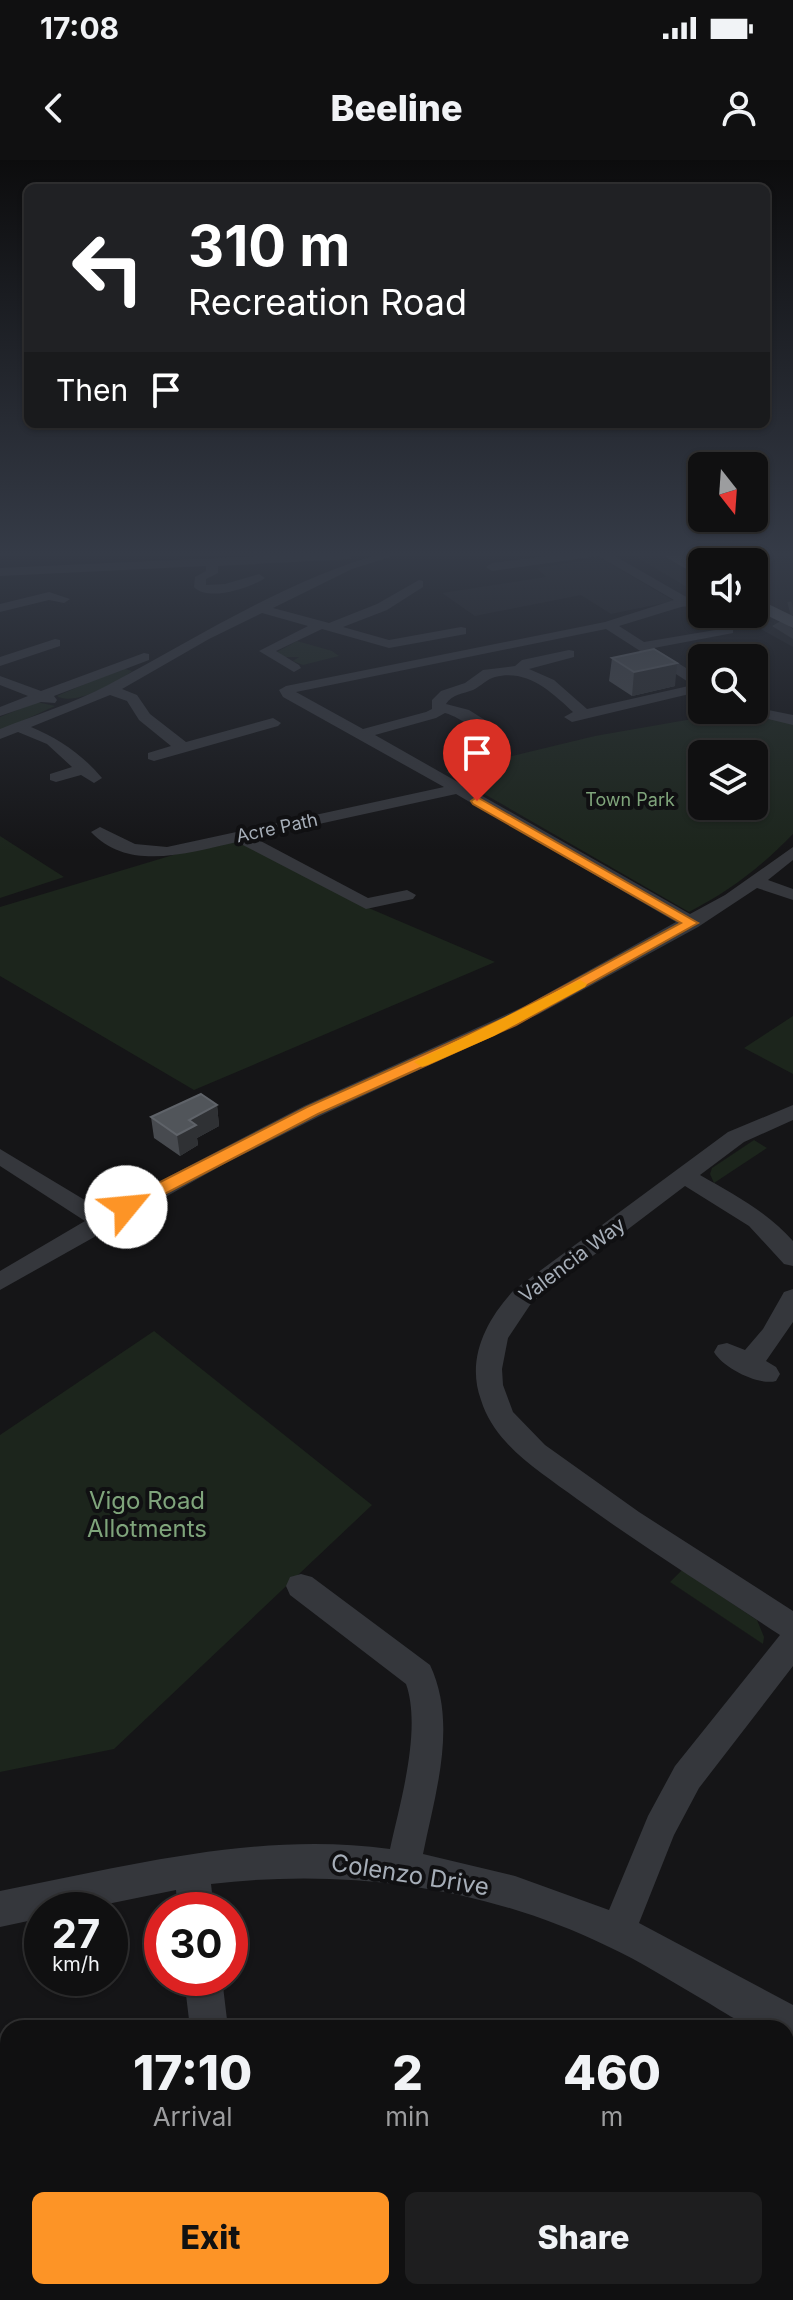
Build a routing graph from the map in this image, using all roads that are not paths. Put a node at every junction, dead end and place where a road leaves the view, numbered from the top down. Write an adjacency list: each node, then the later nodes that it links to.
1 (17, 652): 8 (street)
2 (30, 652): 8 (street)
3 (181, 652): 16 (street)
4 (267, 652): 11 (street)
5 (478, 652): 30 (street)
6 (653, 652): 13 (street)
7 (569, 654): 12 (street)
8 (21, 655): 10 (street)
9 (144, 657): 17 (street)
10 (0, 662)
11 (295, 662)
12 (519, 670): 18 (street); 22 (street)
13 (688, 676)
14 (0, 680): 17 (street)
15 (688, 688): 22 (street)
16 (110, 690): 19 (street); 32 (street)
17 (42, 697): 19 (street); 21 (street)
18 (440, 707): 30 (street); 31 (street)
19 (71, 708): 28 (street)
20 (793, 709): 24 (street)
21 (0, 712)
22 (584, 714): 25 (street)
23 (768, 715): 24 (street)
24 (772, 716): 26 (street)
25 (568, 718)
26 (793, 720)
27 (273, 723): 32 (street)
28 (18, 727): 29 (street); 34 (street)
29 (0, 734)
30 (362, 734): 35 (street)
31 (499, 735)
32 (183, 748): 33 (street)
33 (154, 756)
34 (56, 777)
35 (457, 789): 37 (street, Acre Path); 42 (street)
36 (100, 832): 37 (street, Acre Path)
37 (239, 836): 40 (street)
38 (793, 852): 39 (street)
39 (757, 882): 41 (street); 42 (street)
40 (407, 895)
41 (793, 895)
42 (691, 923): 46 (street)
43 (793, 1112): 45 (street, Valencia Way)
44 (0, 1156): 46 (street)
45 (684, 1176): 47 (street); 52 (street, Valencia Way)
46 (102, 1221): 48 (street)
47 (793, 1258)
48 (0, 1282)
49 (793, 1298): 50 (street)
50 (747, 1363)
51 (301, 1586): 54 (street)
52 (793, 1627)
53 (793, 1642): 58 (street)
54 (403, 1869): 55 (street, Colenzo Drive); 58 (street, Colenzo Drive)
55 (192, 1872): 56 (street); 57 (street, Colenzo Drive)
56 (194, 1892)
57 (0, 1909)
58 (618, 1931): 61 (street, Colenzo Drive)
59 (205, 1996): 60 (street)
60 (208, 2020)
61 (785, 2020)

